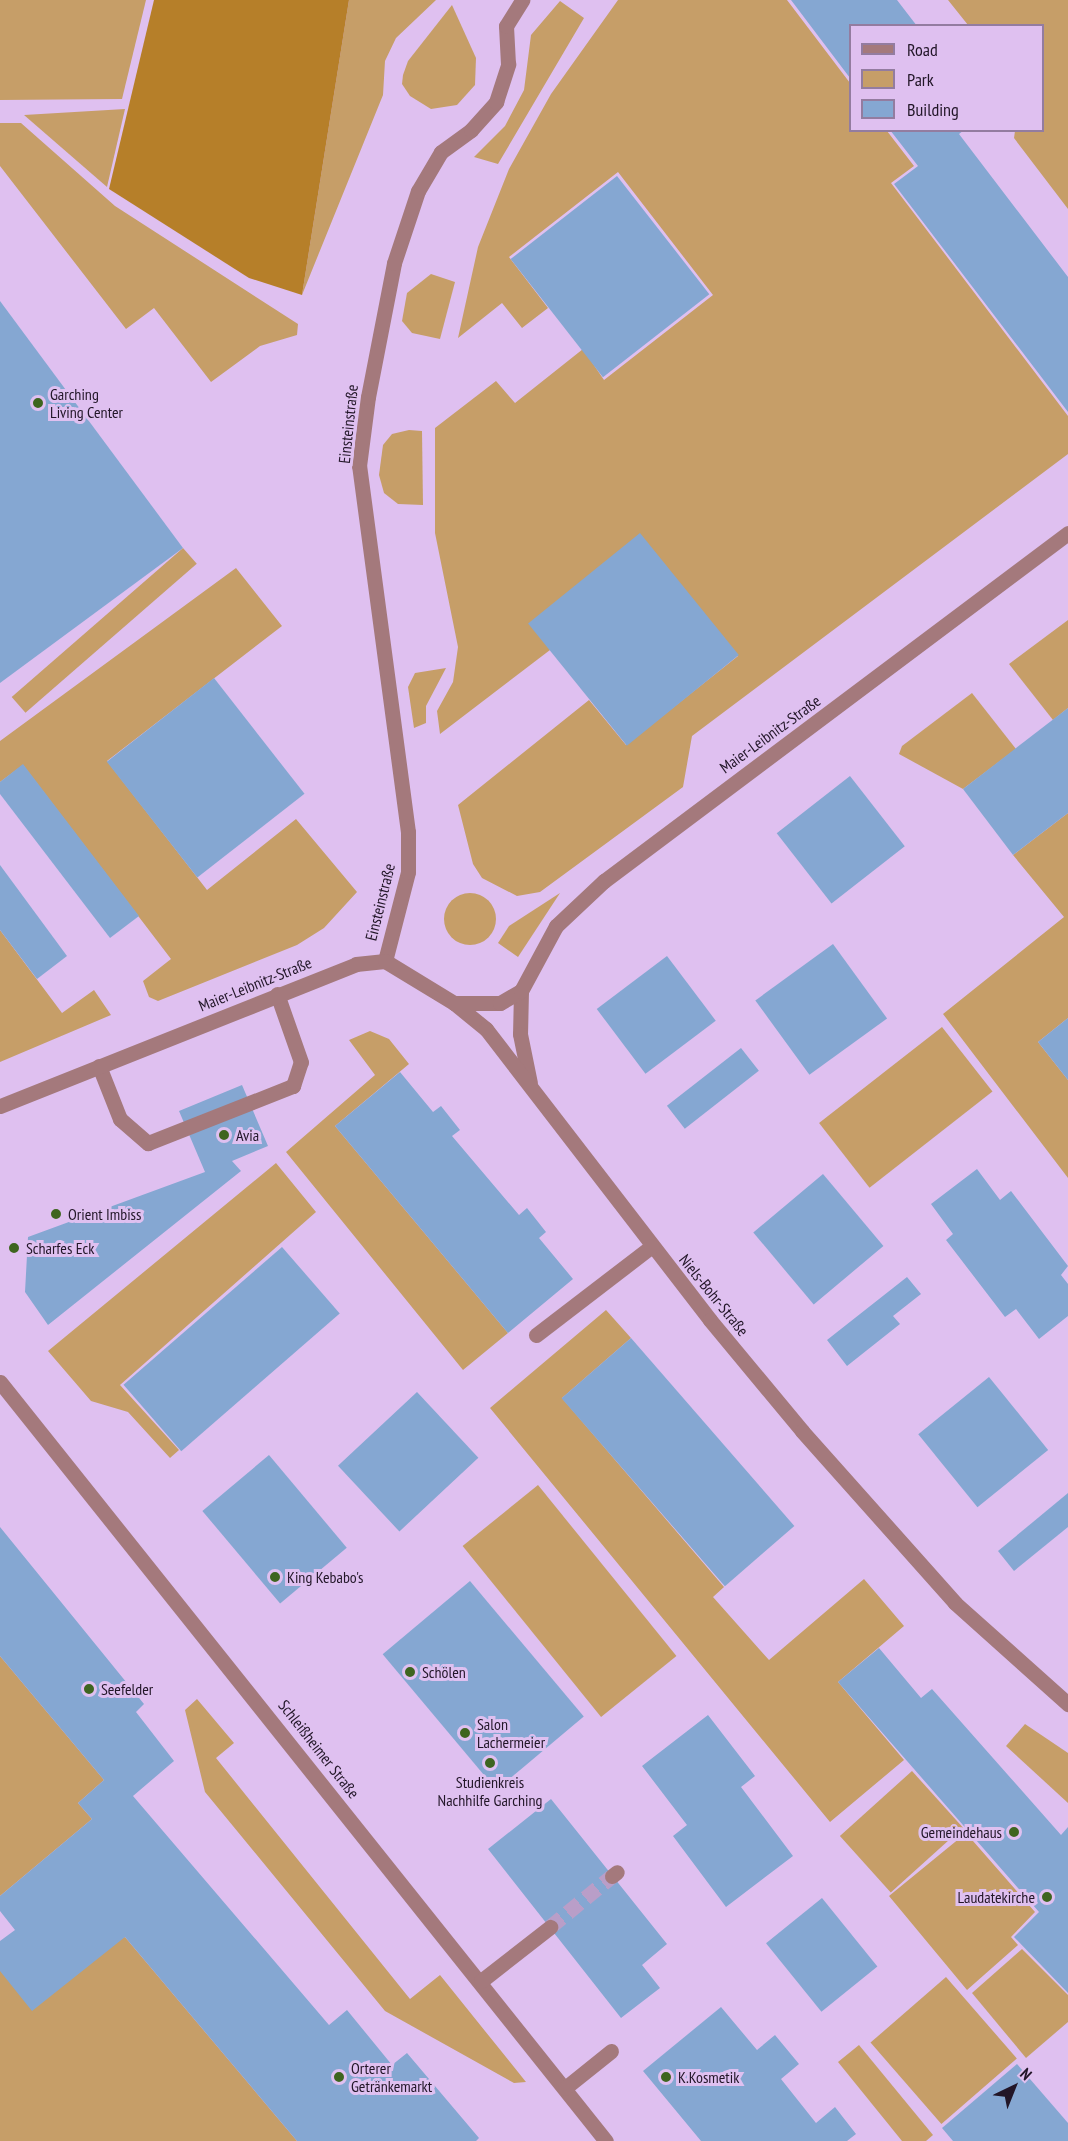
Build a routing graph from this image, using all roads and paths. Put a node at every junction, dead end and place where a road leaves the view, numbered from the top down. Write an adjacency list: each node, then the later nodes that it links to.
1 (522, 0): 3 (street, Einsteinstraße)
2 (1068, 533): 4 (street, Maier-Leibnitz-Straße)
3 (385, 961): 5 (street, Maier-Leibnitz-Straße); 6 (street)
4 (521, 991): 6 (street); 8 (street, Maier-Leibnitz-Straße)
5 (277, 994): 7 (street, Maier-Leibnitz-Straße); 7 (street)
6 (454, 1003): 8 (street, Niels-Bohr-Straße)
7 (99, 1066): 9 (street, Maier-Leibnitz-Straße)
8 (531, 1086): 10 (street, Niels-Bohr-Straße)
9 (0, 1106)
10 (652, 1246): 11 (street); 13 (street, Niels-Bohr-Straße)
11 (536, 1335)
12 (0, 1382): 15 (street, Schleißheimer Straße)
13 (1068, 1704)
14 (550, 1926): 15 (street)
15 (481, 1982): 17 (street, Schleißheimer Straße)
16 (610, 2051): 17 (street)
17 (565, 2088): 18 (street, Schleißheimer Straße)
18 (606, 2141)

